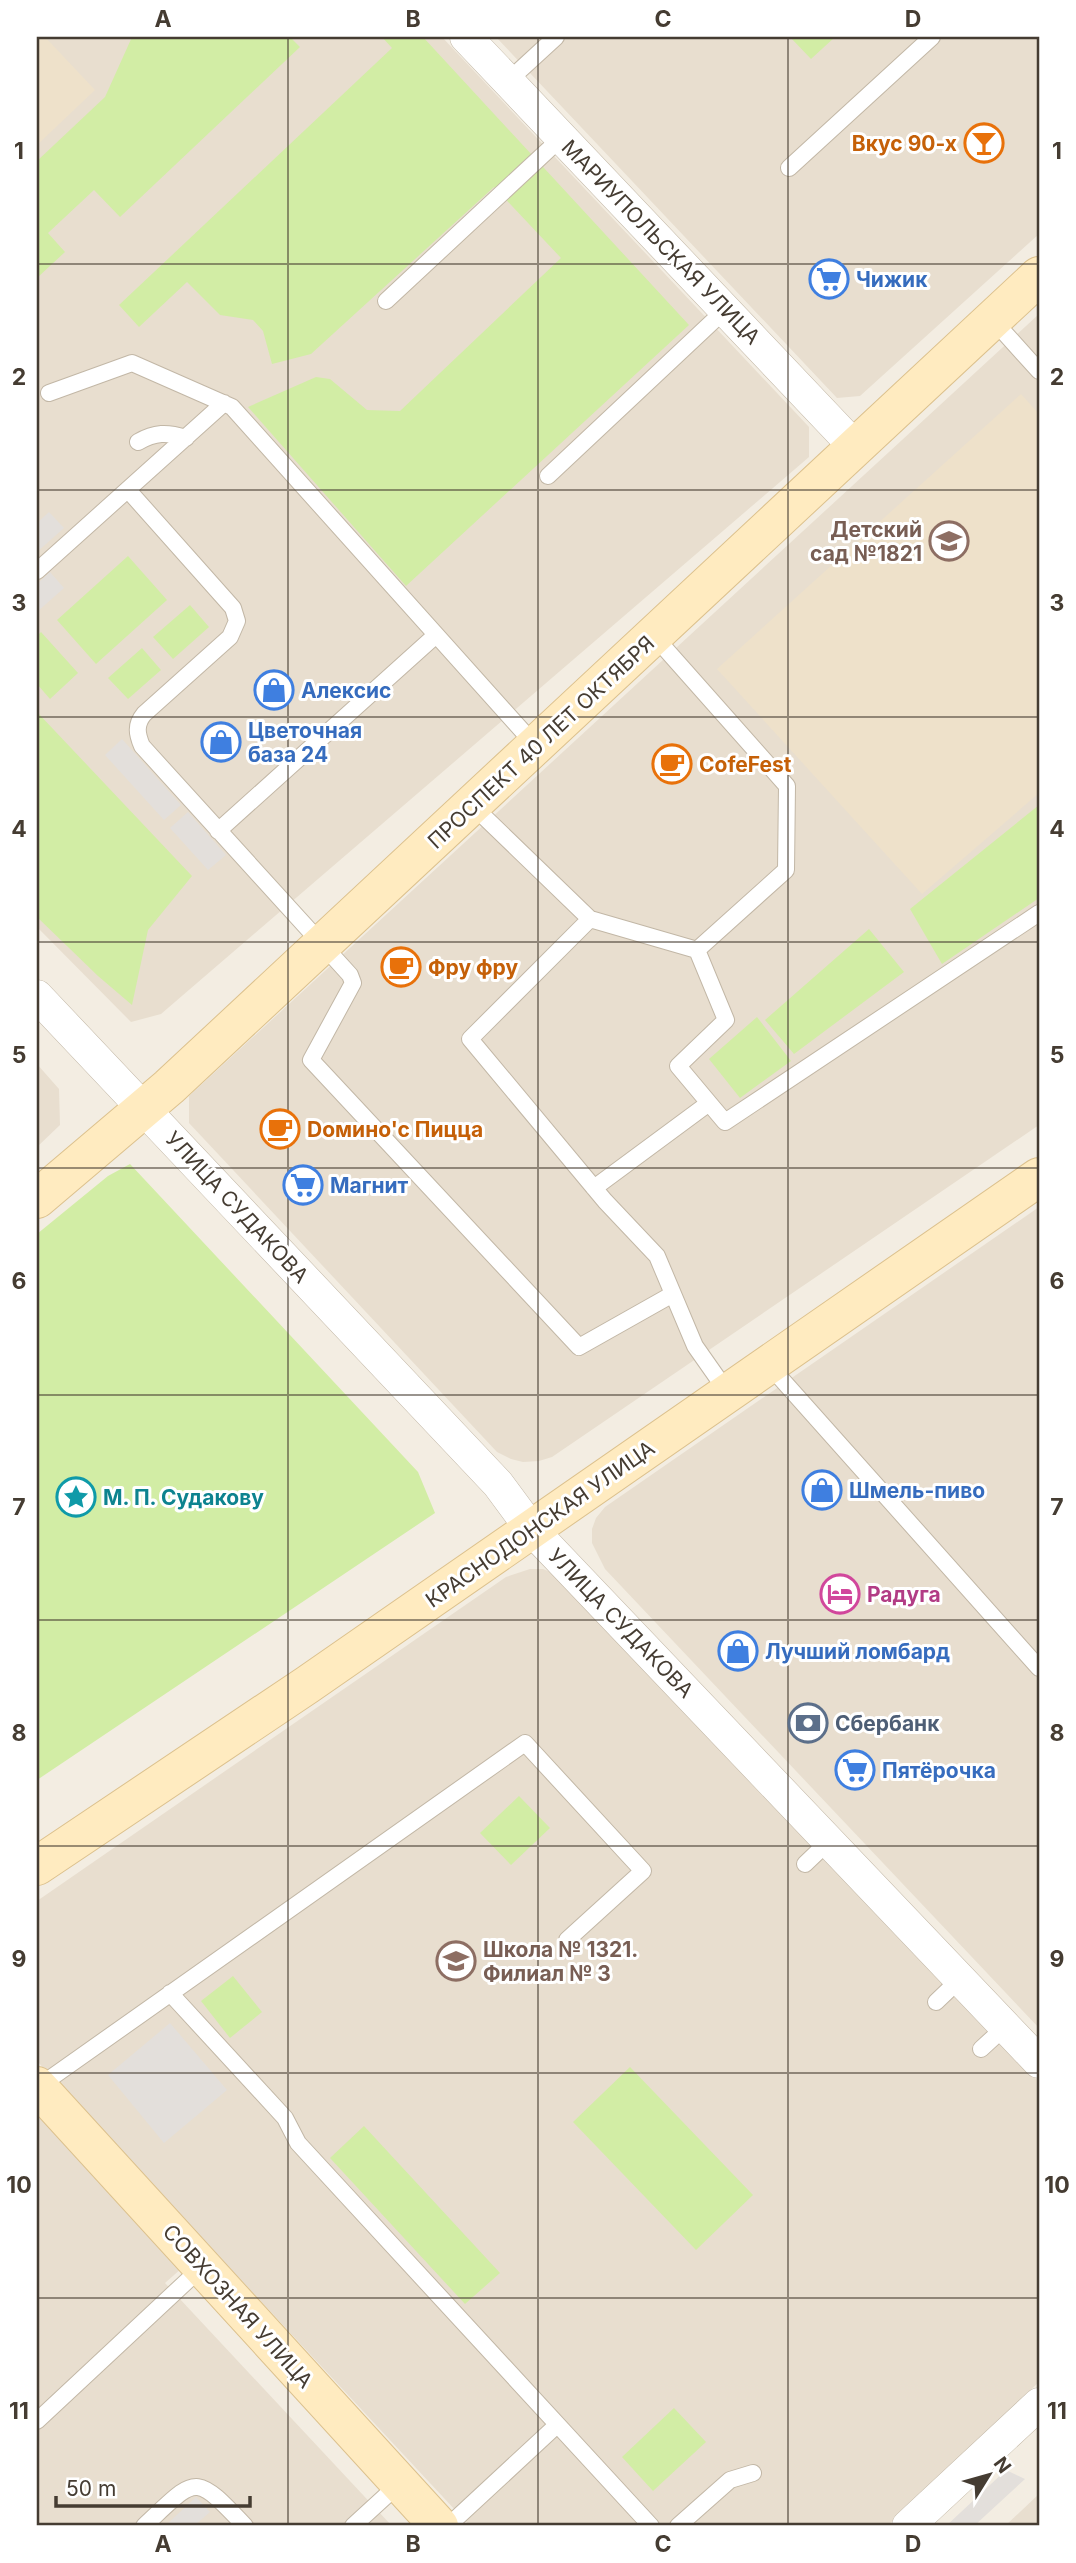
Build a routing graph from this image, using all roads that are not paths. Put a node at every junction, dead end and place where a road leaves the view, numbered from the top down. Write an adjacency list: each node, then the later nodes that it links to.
1 (466, 37): 4 (street, МАРИУПОЛЬСКАЯ УЛИЦА)
2 (556, 37): 4 (lane)
3 (932, 37): 6 (lane)
4 (508, 81): 5 (street, МАРИУПОЛЬСКАЯ УЛИЦА)
5 (561, 138): 8 (lane); 9 (street, МАРИУПОЛЬСКАЯ УЛИЦА)
6 (789, 168)
7 (1039, 276): 10 (street, ПРОСПЕКТ 40 ЛЕТ ОКТЯБРЯ)
8 (386, 301)
9 (726, 309): 16 (street, МАРИУПОЛЬСКАЯ УЛИЦА); 17 (lane)
10 (993, 320): 11 (lane); 16 (street, ПРОСПЕКТ 40 ЛЕТ ОКТЯБРЯ)
11 (1039, 370)
12 (48, 393): 13 (lane)
13 (224, 403): 14 (lane); 20 (lane)
14 (186, 438): 15 (lane); 18 (lane)
15 (138, 442)
16 (856, 447): 21 (street, ПРОСПЕКТ 40 ЛЕТ ОКТЯБРЯ)
17 (548, 476)
18 (128, 490): 19 (lane); 24 (lane)
19 (37, 571)
20 (436, 635): 22 (lane); 24 (lane)
21 (654, 636): 22 (street, ПРОСПЕКТ 40 ЛЕТ ОКТЯБРЯ); 28 (lane)
22 (537, 747): 23 (street, ПРОСПЕКТ 40 ЛЕТ ОКТЯБРЯ)
23 (473, 806): 26 (lane); 27 (street, ПРОСПЕКТ 40 ЛЕТ ОКТЯБРЯ)
24 (218, 831): 27 (lane)
25 (1039, 914): 30 (lane)
26 (590, 919): 28 (lane); 33 (lane)
27 (321, 946): 31 (street, ПРОСПЕКТ 40 ЛЕТ ОКТЯБРЯ); 35 (lane)
28 (697, 950): 30 (lane)
29 (37, 996): 31 (street, УЛИЦА СУДАКОВА)
30 (709, 1103): 33 (lane)
31 (142, 1109): 34 (street, ПРОСПЕКТ 40 ЛЕТ ОКТЯБРЯ); 38 (street, УЛИЦА СУДАКОВА)
32 (1039, 1177): 36 (street, КРАСНОДОНСКАЯ УЛИЦА)
33 (594, 1188): 35 (lane)
34 (37, 1199)
35 (673, 1294): 37 (lane)
36 (768, 1364): 37 (street, КРАСНОДОНСКАЯ УЛИЦА); 39 (lane)
37 (728, 1393): 38 (street, КРАСНОДОНСКАЯ УЛИЦА)
38 (532, 1531): 40 (street, УЛИЦА СУДАКОВА); 42 (street, КРАСНОДОНСКАЯ УЛИЦА)
39 (1039, 1668)
40 (829, 1841): 41 (lane); 44 (street, УЛИЦА СУДАКОВА)
41 (805, 1864)
42 (37, 1866)
43 (568, 1940): 45 (lane)
44 (960, 1979): 46 (lane); 47 (street, УЛИЦА СУДАКОВА)
45 (170, 1993): 50 (lane); 54 (lane)
46 (936, 2002)
47 (1006, 2026): 48 (lane); 49 (street, УЛИЦА СУДАКОВА)
48 (981, 2049)
49 (1039, 2062)
50 (37, 2087): 51 (street, СОВХОЗНАЯ УЛИЦА)
51 (202, 2267): 53 (lane); 56 (street, СОВХОЗНАЯ УЛИЦА)
52 (1039, 2404): 64 (street)
53 (37, 2421)
54 (557, 2425): 61 (lane); 62 (lane)
55 (753, 2473): 63 (lane)
56 (400, 2483): 59 (lane); 60 (street, СОВХОЗНАЯ УЛИЦА)
57 (144, 2526): 58 (lane)
58 (244, 2526)
59 (354, 2526)
60 (439, 2526)
61 (448, 2526)
62 (650, 2526)
63 (678, 2526)
64 (908, 2526)

